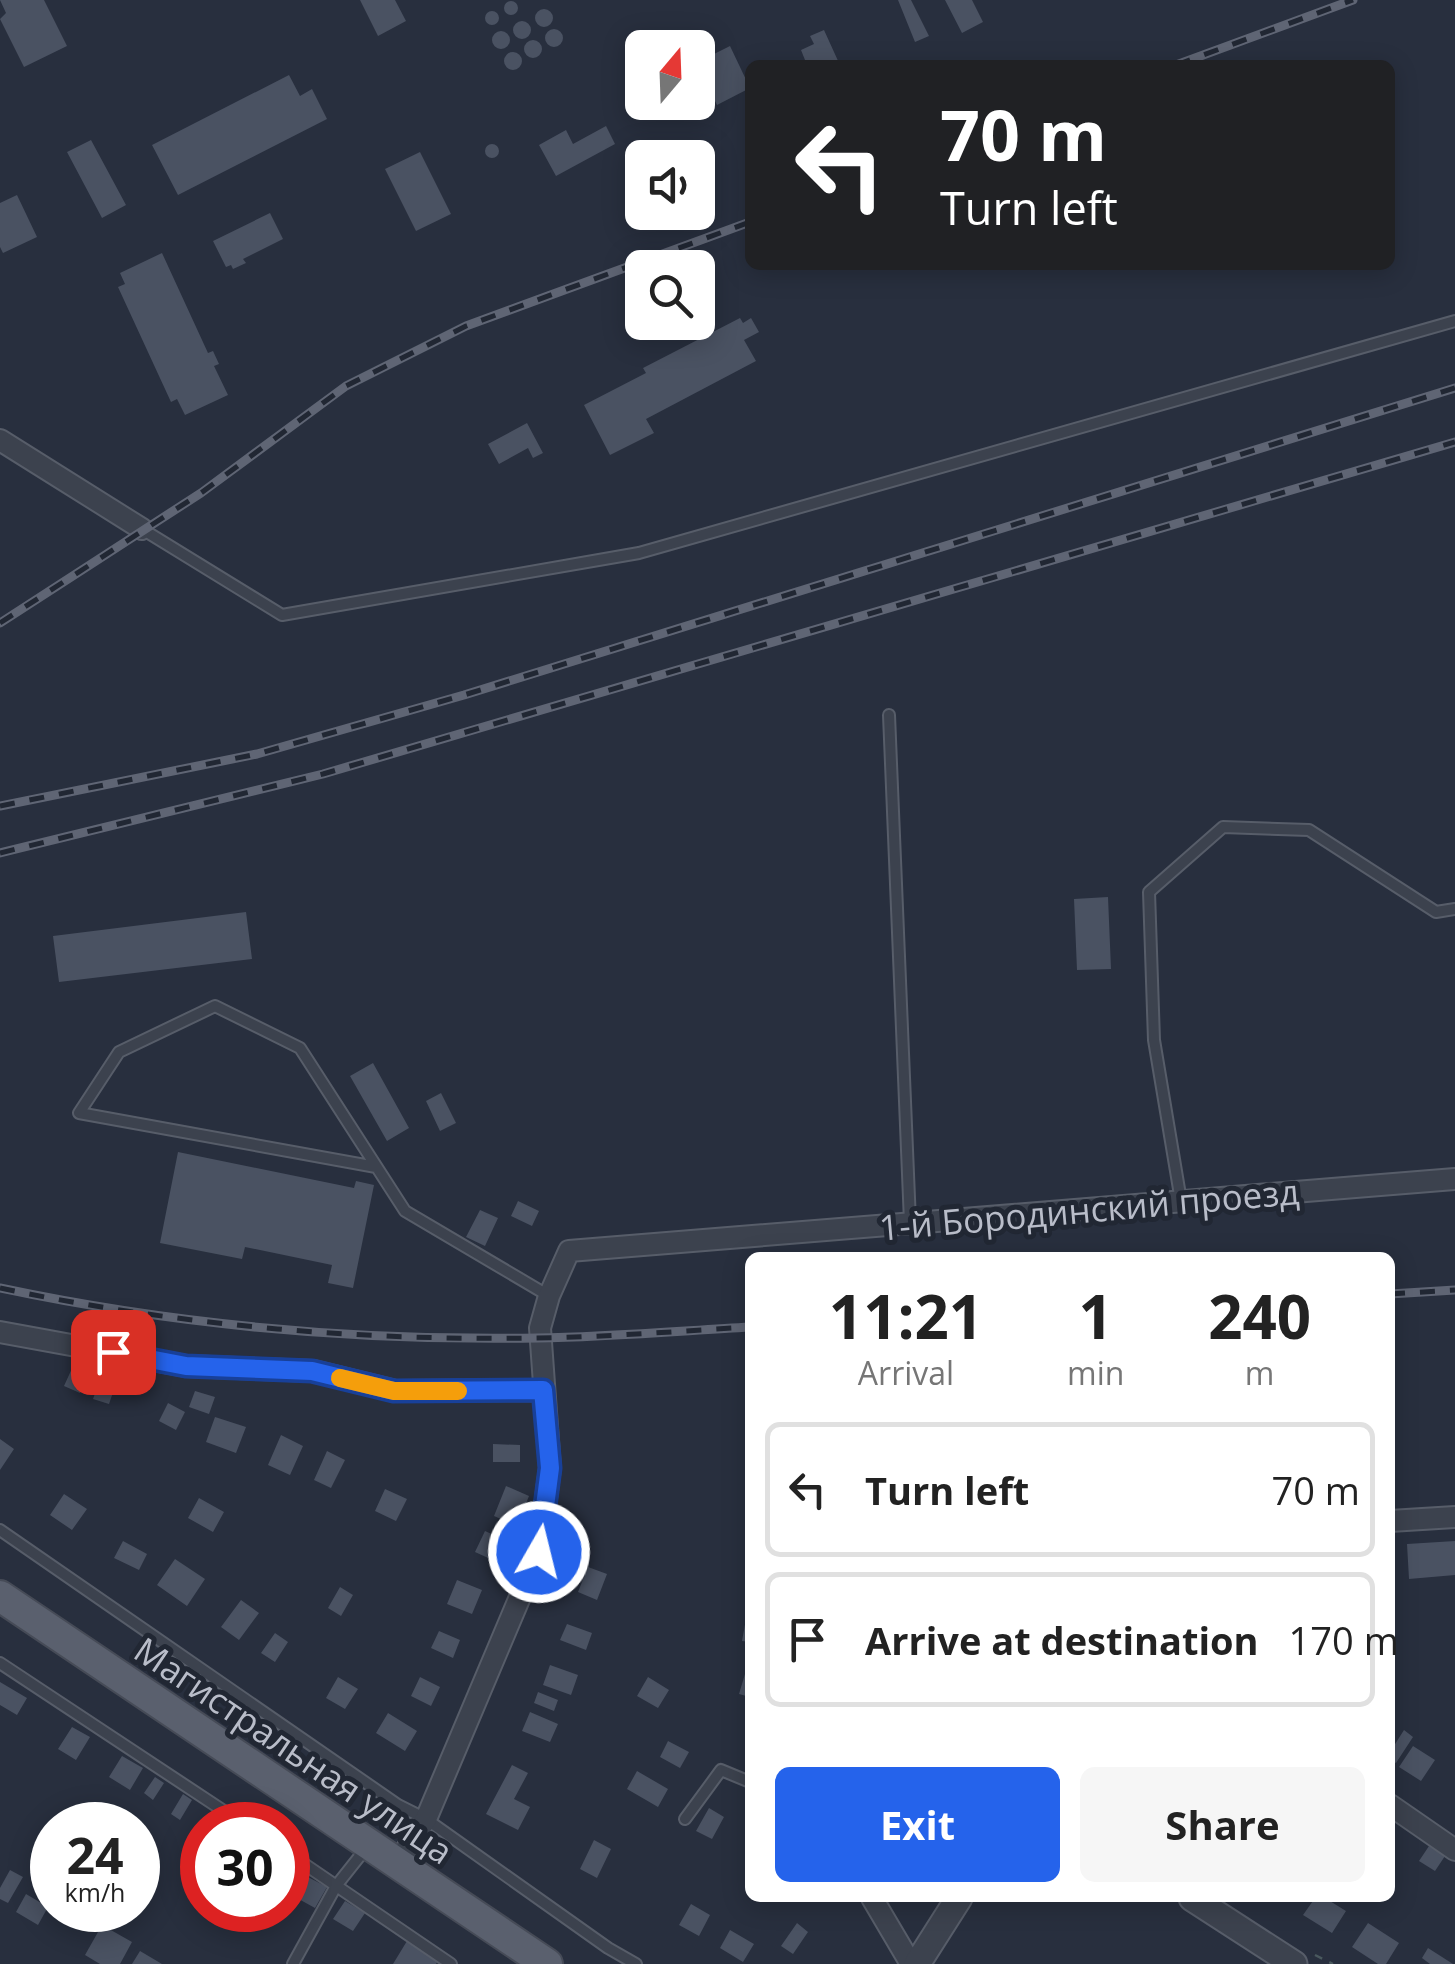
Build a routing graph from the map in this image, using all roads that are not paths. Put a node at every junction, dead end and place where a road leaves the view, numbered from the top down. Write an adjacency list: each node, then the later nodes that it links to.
1 (1455, 321): 3 (lane)
2 (0, 440): 3 (street)
3 (142, 528)
4 (889, 715): 9 (lane)
5 (1455, 909): 8 (lane)
6 (376, 1167): 6 (lane); 10 (lane)
7 (1455, 1179): 8 (street, 1-й Бородинский проезд)
8 (1181, 1201): 9 (street, 1-й Бородинский проезд)
9 (910, 1223): 10 (street, 1-й Бородинский проезд)
10 (548, 1296): 12 (street, 1-й Бородинский проезд)
11 (0, 1332): 12 (street)
12 (543, 1390): 21 (street, 1-й Бородинский проезд)
13 (1455, 1517): 14 (street)
14 (1395, 1521)
15 (0, 1530): 21 (lane)
16 (0, 1596): 23 (main road, Магистральная улица)
17 (0, 1664): 19 (lane)
18 (745, 1780): 22 (lane)
19 (209, 1802)
20 (1395, 1808): 24 (street)
21 (426, 1819): 25 (street, 1-й Бородинский проезд); 34 (lane)
22 (685, 1819)
23 (368, 1845): 25 (main road, Магистральная улица); 27 (lane)
24 (1455, 1850)
25 (397, 1864): 33 (main road, Магистральная улица)
26 (310, 1869): 27 (lane)
27 (336, 1886): 31 (lane); 32 (lane)
28 (875, 1902): 35 (street)
29 (956, 1902): 35 (street)
30 (1198, 1902): 36 (street)
31 (293, 1964)
32 (452, 1964)
33 (547, 1964)
34 (636, 1964)
35 (914, 1964)
36 (1294, 1964)

